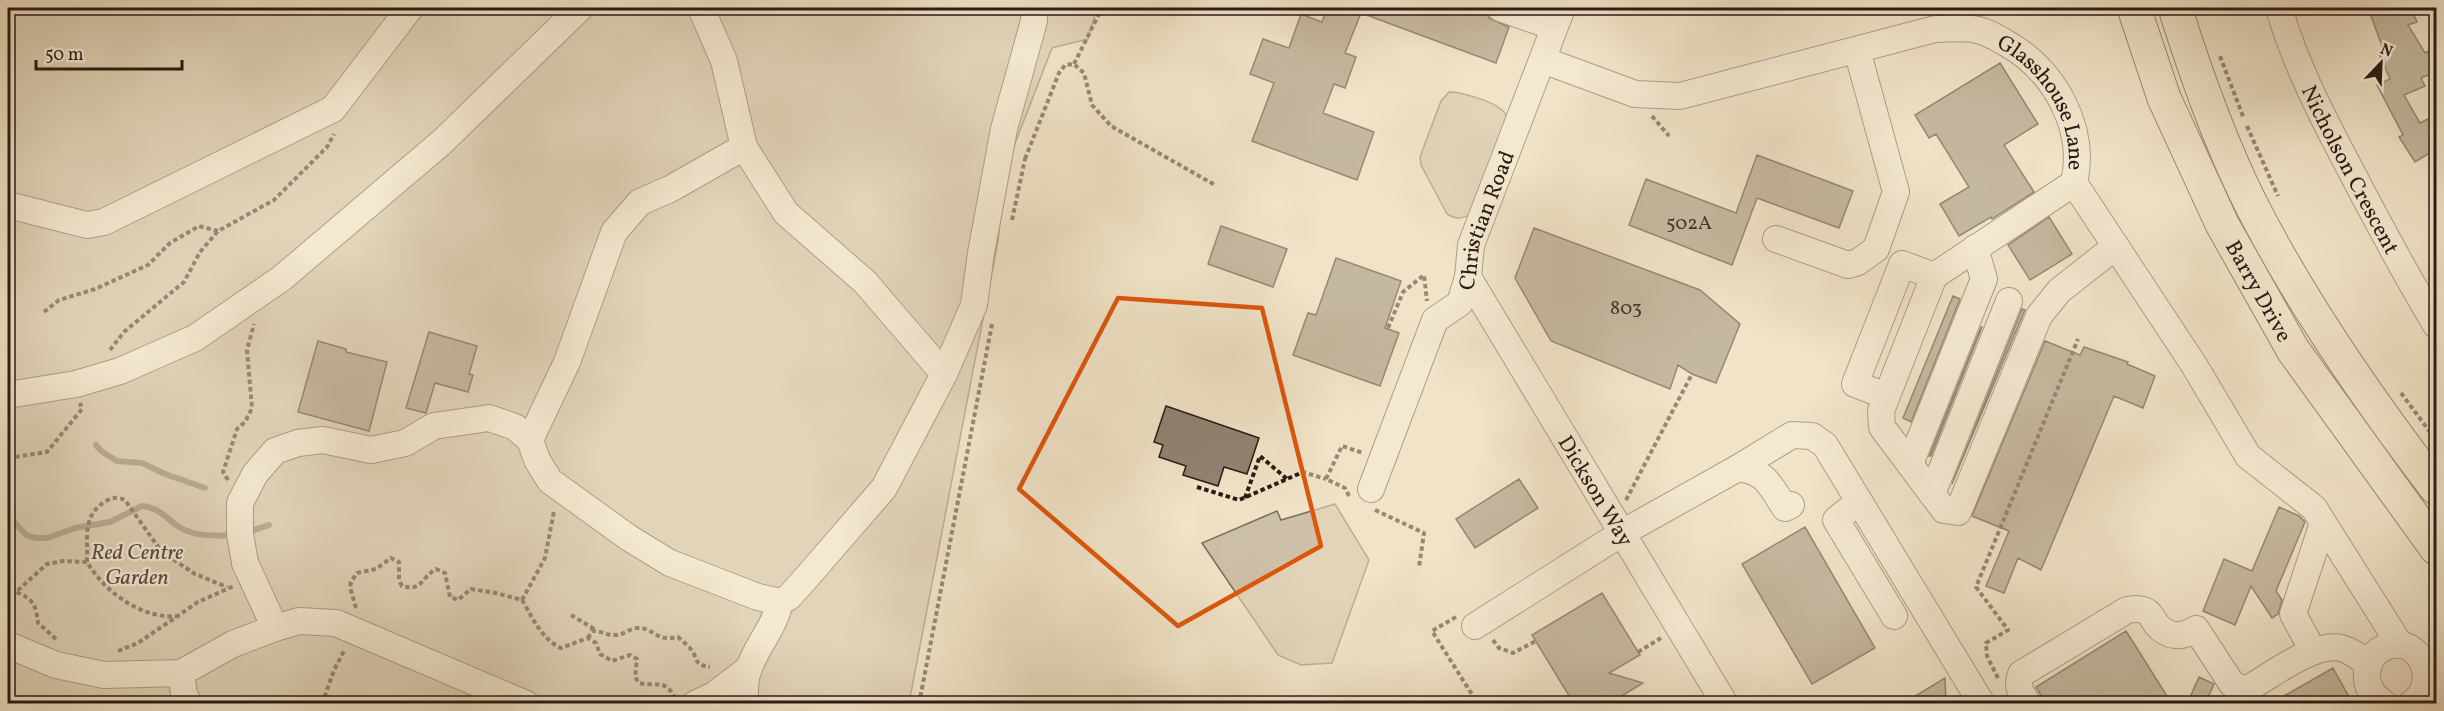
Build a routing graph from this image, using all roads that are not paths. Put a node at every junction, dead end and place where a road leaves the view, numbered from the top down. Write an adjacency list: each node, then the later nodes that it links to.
1 (410, 8): 14 (street)
2 (580, 8): 23 (street)
3 (701, 8): 12 (street)
4 (1034, 8): 22 (street)
5 (1500, 8): 9 (street)
6 (2134, 8): 35 (main road, Barry Drive)
7 (2175, 8): 28 (main road, Barry Drive)
8 (2279, 8): 21 (street, Nicholson Crescent)
9 (1558, 17): 11 (street, Christian Road)
10 (1857, 50): 11 (street, Glasshouse Lane); 13 (street, Glasshouse Lane); 15 (street)
11 (1543, 60): 19 (street, Christian Road)
12 (744, 147): 22 (street); 25 (street)
13 (2074, 183): 16 (street, Glasshouse Lane); 17 (street)
14 (8, 205)
15 (1776, 239)
16 (2116, 246): 30 (street); 33 (street, Glasshouse Lane)
17 (1975, 248): 18 (street); 26 (street)
18 (1934, 276): 24 (street); 24 (street)
19 (1468, 277): 29 (street, Christian Road); 34 (street, Dickson Way)
20 (2009, 302): 30 (street)
21 (2436, 324)
22 (944, 374): 36 (street)
23 (8, 394)
24 (1886, 396): 26 (street)
25 (530, 440): 36 (street); 39 (street)
26 (1910, 465): 30 (street)
27 (1738, 468): 31 (street); 32 (street); 34 (street)
28 (2436, 488)
29 (1371, 489)
30 (1932, 494)
31 (1859, 501): 37 (street); 53 (street)
32 (1791, 505)
33 (2323, 523): 41 (street, Glasshouse Lane); 42 (street)
34 (1622, 533): 38 (street); 52 (street, Dickson Way)
35 (2436, 548)
36 (780, 602): 44 (street)
37 (1894, 616)
38 (1468, 620)
39 (275, 628): 45 (street); 49 (street)
40 (8, 645): 45 (street)
41 (2400, 645): 43 (street); 55 (street)
42 (2313, 651): 43 (street); 46 (street)
43 (2369, 665): 47 (street)
44 (748, 669): 50 (street); 51 (street)
45 (181, 673): 48 (street)
46 (2228, 694): 54 (street)
47 (2376, 700)
48 (189, 704)
49 (526, 704)
50 (695, 704)
51 (745, 704)
52 (1725, 704)
53 (1982, 704)
54 (2028, 704)
55 (2411, 704)

